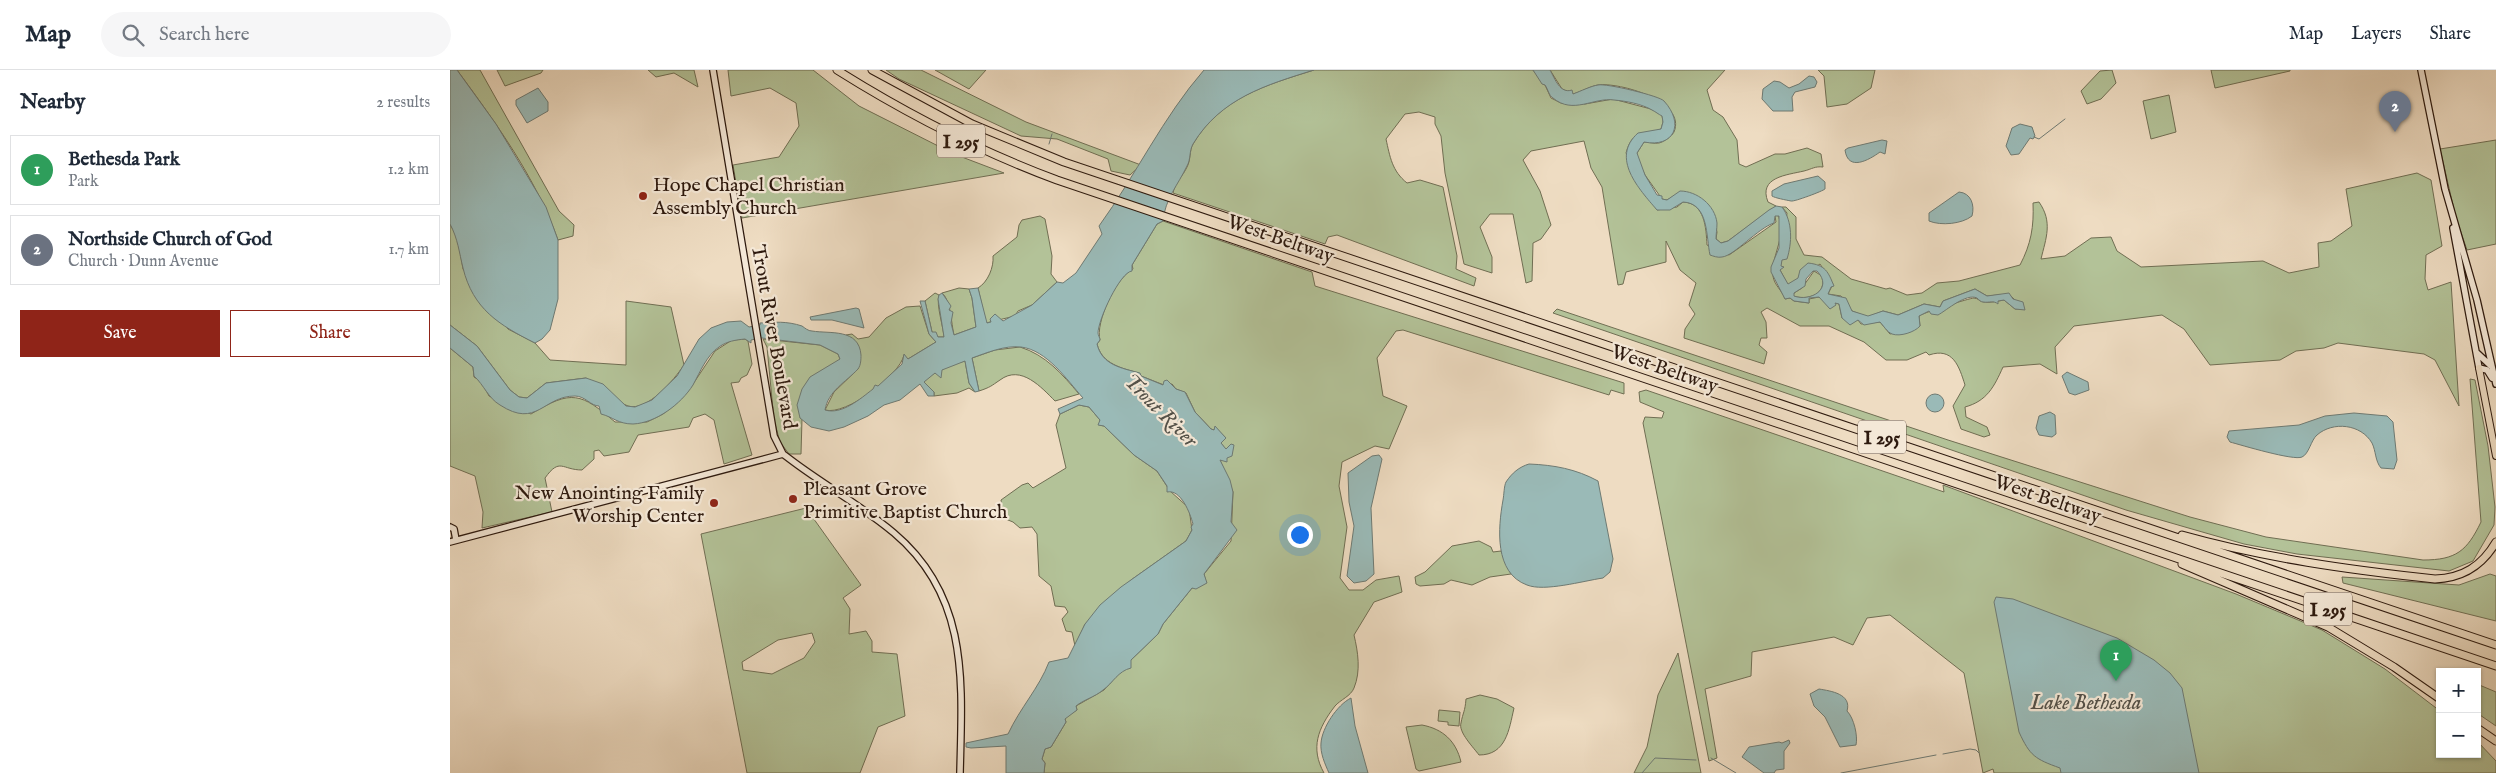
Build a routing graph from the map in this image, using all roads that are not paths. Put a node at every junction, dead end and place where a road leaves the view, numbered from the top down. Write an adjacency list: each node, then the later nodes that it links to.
1 (713, 70): 10 (street, Trout River Boulevard)
2 (837, 70): 16 (highway, West Beltway / I 295)
3 (872, 70): 12 (highway, West Beltway / I 295)
4 (2421, 70): 5 (street)
5 (2447, 196): 6 (street); 7 (street)
6 (2476, 352): 7 (street); 8 (street)
7 (2492, 367): 9 (street)
8 (2479, 368): 9 (street); 11 (main road)
9 (2496, 385)
10 (783, 454): 14 (street); 22 (street, Trout River Boulevard)
11 (2496, 456)
12 (2122, 519): 15 (highway); 17 (highway, West Beltway / I 295)
13 (450, 527): 14 (street)
14 (453, 541)
15 (2496, 542)
16 (2160, 553): 18 (highway, West Beltway / I 295); 19 (highway)
17 (2496, 646)
18 (2496, 666)
19 (2436, 697)
20 (2481, 731): 21 (highway)
21 (2496, 741)
22 (960, 773)

